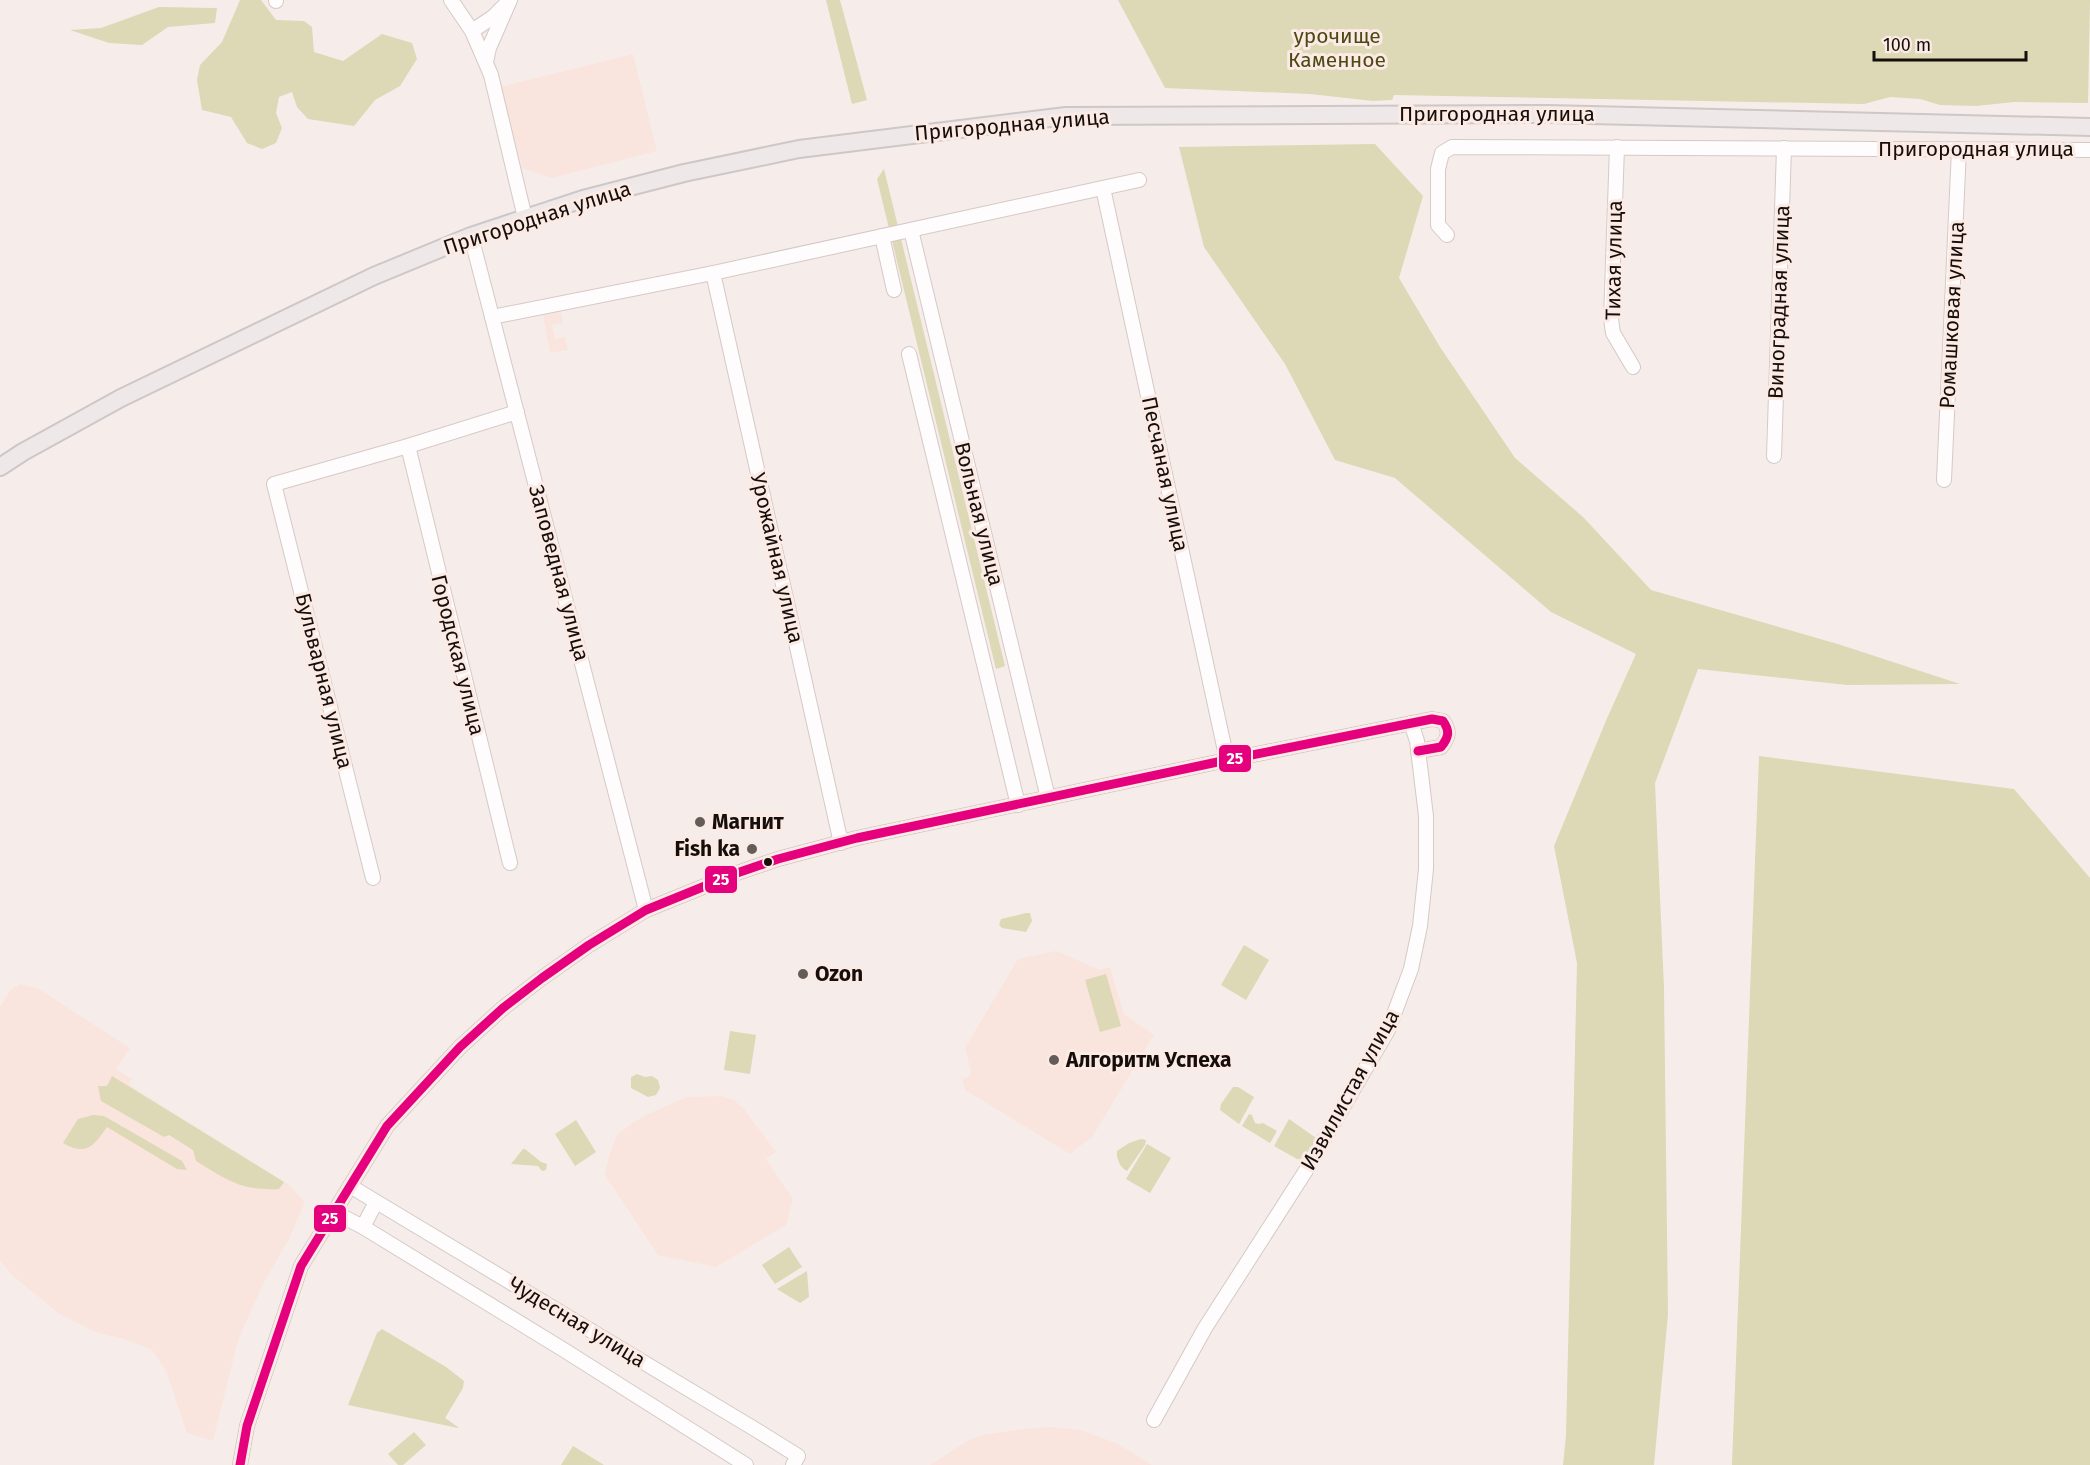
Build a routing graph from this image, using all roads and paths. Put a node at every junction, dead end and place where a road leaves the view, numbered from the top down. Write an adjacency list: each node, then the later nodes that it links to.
1 (451, 0): 3 (street)
2 (510, 0): 3 (street); 4 (street)
3 (472, 31): 4 (street)
4 (486, 62): 12 (street)
5 (2090, 127): 12 (main road, Пригородная улица)
6 (1617, 147): 7 (street, Пригородная улица); 14 (street, Пригородная улица); 21 (street, Тихая улица)
7 (1784, 148): 8 (street, Пригородная улица); 24 (street, Виноградная улица)
8 (1959, 149): 9 (street, Пригородная улица); 26 (street, Ромашковая улица)
9 (2090, 150)
10 (1139, 180): 11 (street)
11 (1103, 188): 13 (street); 29 (street, Песчаная улица)
12 (525, 218): 15 (main road, Пригородная улица)
13 (911, 230): 16 (street); 30 (street, Вольная улица)
14 (1447, 235)
15 (471, 236): 19 (street, Заповедная улица); 25 (main road, Пригородная улица)
16 (882, 237): 17 (street); 18 (street)
17 (713, 273): 19 (street); 32 (street, Урожайная улица)
18 (894, 290)
19 (492, 317): 22 (street, Заповедная улица)
20 (909, 354): 31 (street, Вольная улица)
21 (1633, 367)
22 (517, 412): 23 (street); 35 (street, Заповедная улица)
23 (408, 446): 33 (street, Городская улица); 34 (street, Бульварная улица)
24 (1774, 456)
25 (0, 466)
26 (1944, 480)
27 (1411, 723): 28 (street, Извилистая улица); 28 (street); 29 (street)
28 (1418, 751): 40 (street, Извилистая улица)
29 (1227, 760): 30 (street)
30 (1048, 798): 31 (street)
31 (1018, 805): 32 (street)
32 (841, 843): 35 (street)
33 (510, 863)
34 (373, 878)
35 (646, 910): 36 (street)
36 (350, 1186): 37 (street, Чудесная улица); 38 (street)
37 (376, 1202): 39 (street); 41 (street, Чудесная улица)
38 (334, 1212): 39 (street, Чудесная улица); 42 (street)
39 (363, 1227): 43 (street, Чудесная улица)
40 (1154, 1420)
41 (797, 1464)
42 (240, 1465)
43 (746, 1465)

